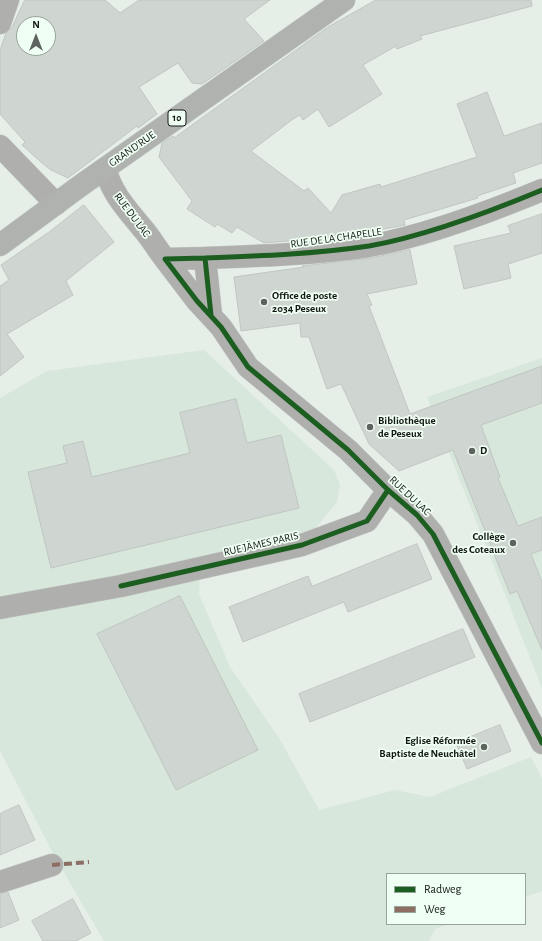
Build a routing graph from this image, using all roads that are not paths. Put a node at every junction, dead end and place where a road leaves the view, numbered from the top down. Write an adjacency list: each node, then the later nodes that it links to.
1 (8, 0): 3 (street)
2 (344, 0): 5 (main road, GRAND'RUE / 10)
3 (0, 23)
4 (0, 146): 7 (street)
5 (105, 169): 7 (main road, GRAND'RUE / 10); 10 (street, RUE DU LAC)
6 (542, 190): 9 (street, RUE DE LA CHAPELLE)
7 (56, 204): 8 (main road, GRAND'RUE / 10)
8 (0, 245)
9 (205, 258): 10 (street, RUE DE LA CHAPELLE); 11 (street)
10 (164, 259): 11 (street, RUE DU LAC)
11 (211, 315): 12 (street, RUE DU LAC)
12 (388, 490): 13 (street, RUE JÄMES PARIS); 14 (street, RUE DU LAC)
13 (0, 608)
14 (542, 743)
15 (52, 865): 16 (street)
16 (0, 882)

